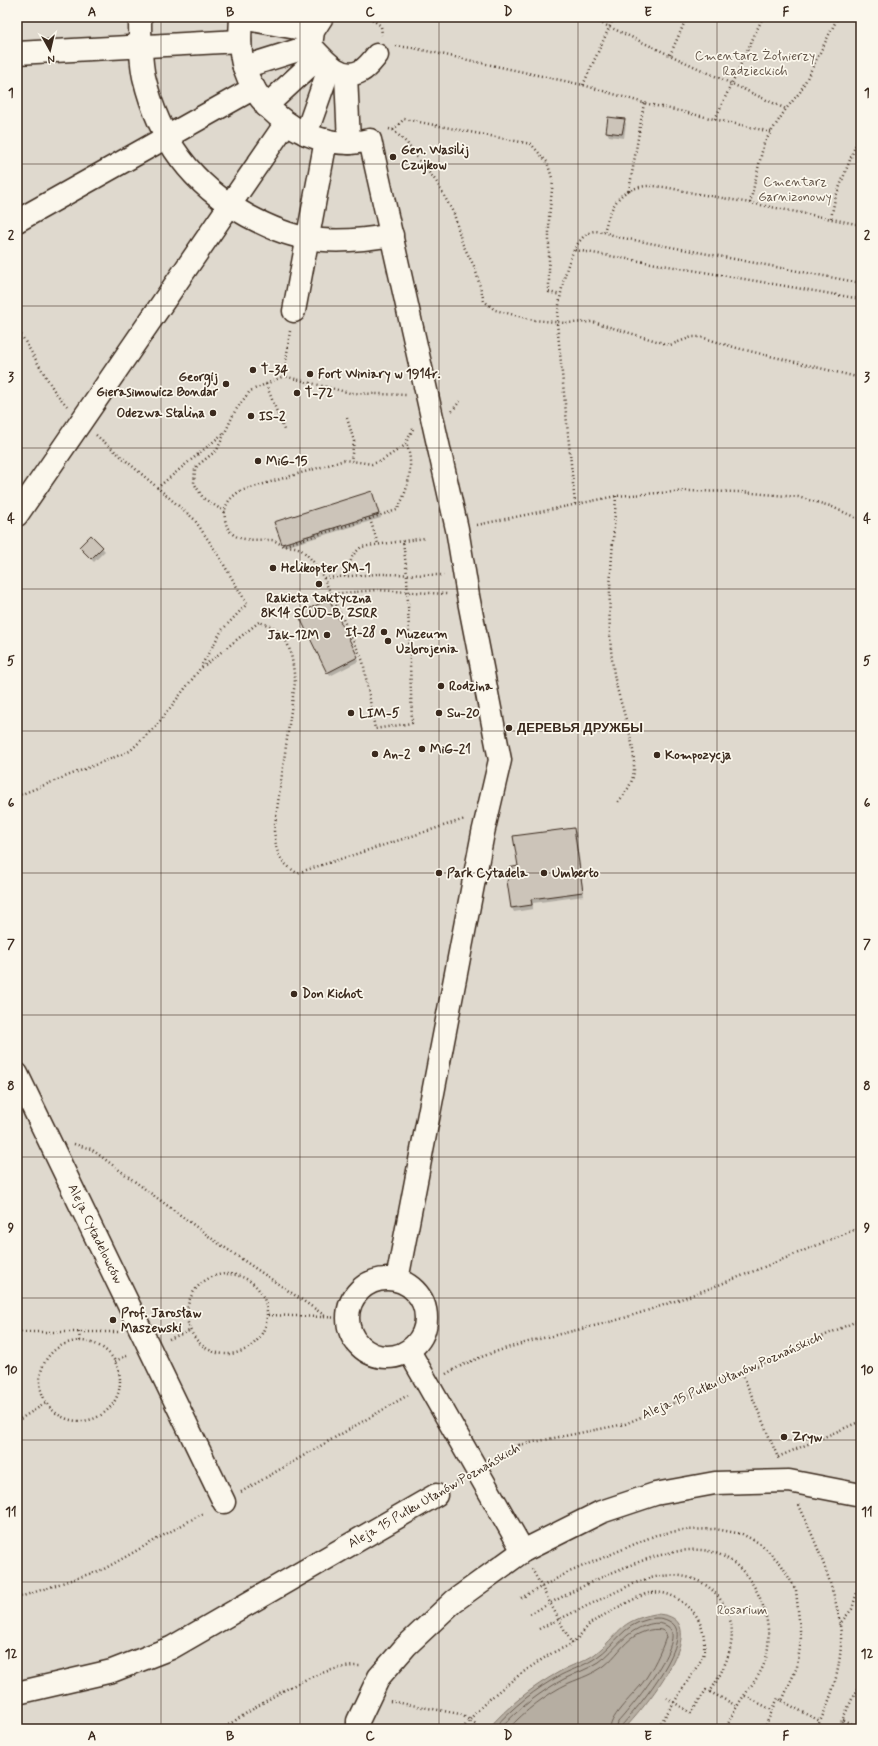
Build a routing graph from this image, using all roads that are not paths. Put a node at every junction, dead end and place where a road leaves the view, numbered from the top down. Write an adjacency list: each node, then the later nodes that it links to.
1 (140, 17): 4 (street)
2 (240, 41): 4 (street); 5 (street); 7 (street)
3 (384, 46): 5 (street)
4 (140, 47): 6 (street); 11 (street)
5 (324, 48): 7 (street); 9 (street); 12 (street); 13 (street)
6 (17, 53)
7 (244, 67): 8 (street)
8 (254, 88): 9 (street); 11 (street)
9 (266, 106): 10 (street)
10 (286, 123): 12 (street); 14 (street)
11 (166, 137): 14 (street); 15 (street)
12 (316, 137): 13 (street); 17 (street)
13 (349, 143): 16 (street)
14 (230, 206): 17 (street); 19 (street)
15 (17, 221)
16 (392, 235): 17 (street); 21 (street)
17 (307, 238): 18 (street)
18 (294, 311)
19 (17, 515)
20 (17, 1074): 25 (street, Aleja Cytadelowców)
21 (397, 1280): 22 (street); 22 (street)
22 (409, 1351): 26 (street)
23 (436, 1495): 27 (street, Aleja 15 Pułku Ułanów Poznańskich)
24 (861, 1495): 26 (street)
25 (224, 1502)
26 (523, 1551): 28 (street)
27 (17, 1693)
28 (358, 1729)

